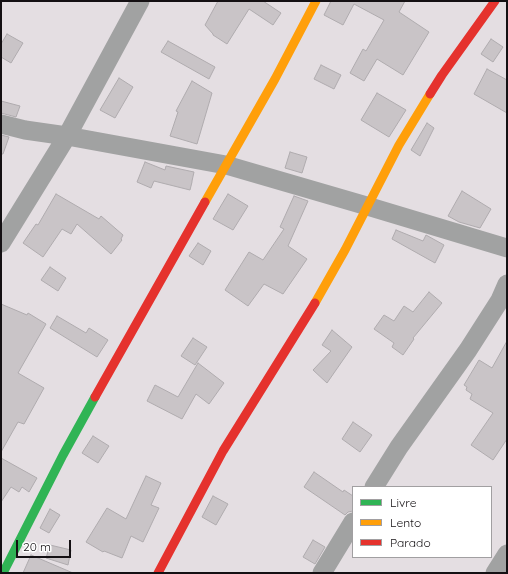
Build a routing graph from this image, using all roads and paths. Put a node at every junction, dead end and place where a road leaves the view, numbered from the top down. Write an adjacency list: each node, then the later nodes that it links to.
1 (140, 1): 5 (street)
2 (316, 1): 6 (street)
3 (495, 1): 7 (street)
4 (1, 124): 5 (street)
5 (67, 136): 6 (street); 8 (street)
6 (226, 165): 7 (street); 14 (street)
7 (367, 206): 9 (street); 15 (street)
8 (1, 243)
9 (507, 248)
10 (507, 284): 11 (street)
11 (375, 486)
12 (352, 524): 16 (street)
13 (507, 554): 17 (street)
14 (3, 573)
15 (158, 573)
16 (322, 573)
17 (495, 573)

